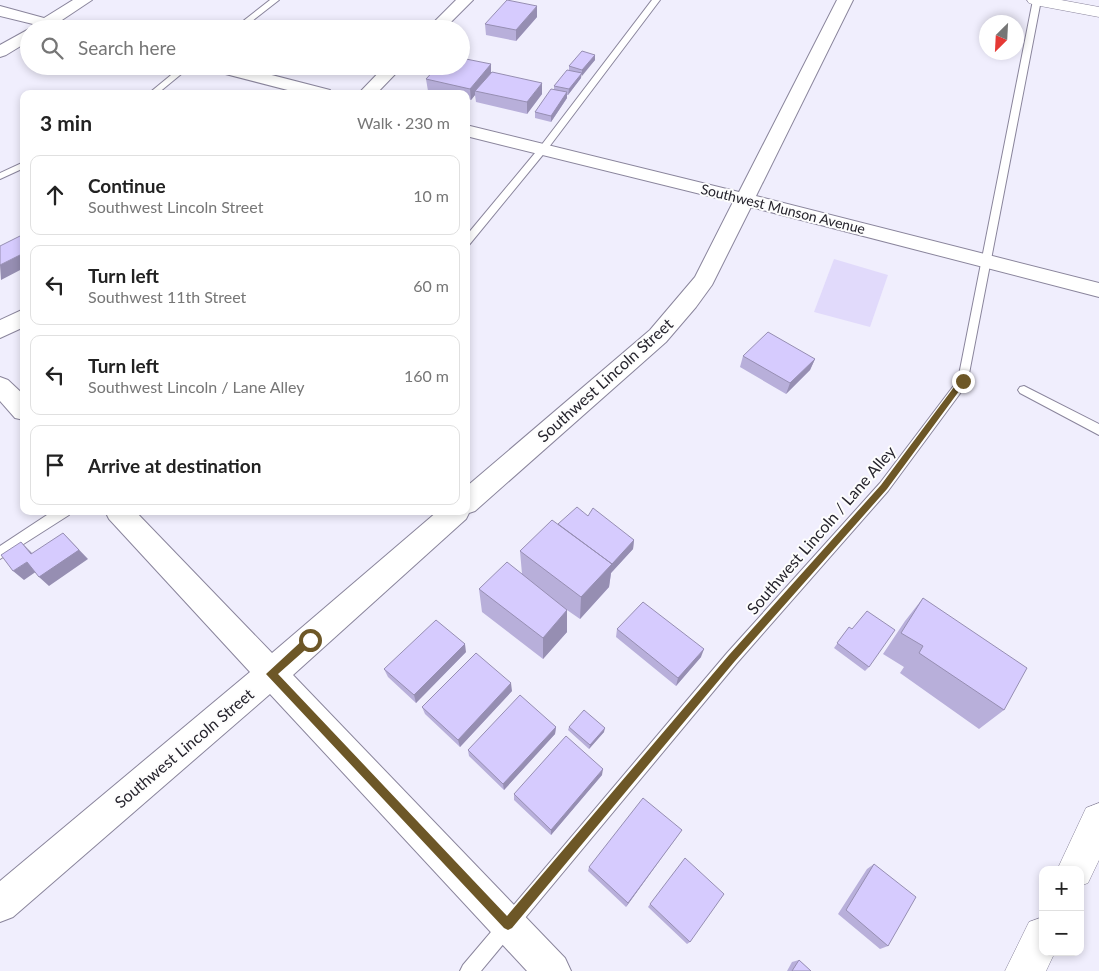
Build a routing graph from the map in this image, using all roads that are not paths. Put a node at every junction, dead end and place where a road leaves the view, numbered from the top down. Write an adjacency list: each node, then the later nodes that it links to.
1 (84, 0): 10 (street)
2 (275, 0): 11 (lane)
3 (465, 0): 12 (street)
4 (656, 0): 22 (lane)
5 (845, 0): 25 (street, Southwest Lincoln Street)
6 (1036, 0): 8 (main road); 27 (lane, Southwest Lincoln / Lane Alley)
7 (0, 11): 9 (street)
8 (1099, 12)
9 (25, 20)
10 (52, 20)
11 (249, 20)
12 (444, 20)
13 (20, 40): 14 (street)
14 (0, 52)
15 (176, 75): 18 (lane)
16 (251, 75): 19 (street)
17 (386, 75): 20 (street)
18 (157, 90)
19 (309, 90)
20 (370, 90)
21 (470, 131): 22 (street, Southwest Munson Avenue)
22 (543, 149): 25 (street, Southwest Munson Avenue); 26 (lane)
23 (20, 167): 24 (lane)
24 (0, 176)
25 (744, 198): 27 (street, Southwest Munson Avenue); 35 (street, Southwest Lincoln Street)
26 (470, 238)
27 (985, 261): 28 (street, Southwest Munson Avenue); 44 (lane, Southwest Lincoln / Lane Alley)
28 (1099, 290)
29 (20, 319): 30 (street)
30 (0, 330)
31 (0, 386): 33 (street)
32 (1024, 390): 34 (lane)
33 (20, 407)
34 (1099, 430)
35 (470, 500)
36 (58, 515): 39 (lane)
37 (122, 515): 40 (street)
38 (452, 515): 40 (street, Southwest Lincoln Street)
39 (0, 553)
40 (271, 674): 43 (street, Southwest Lincoln Street); 44 (street)
41 (1099, 821): 42 (main road)
42 (1077, 866)
43 (0, 904)
44 (508, 924): 46 (lane, Southwest Lincoln / Lane Alley); 47 (street)
45 (1039, 944): 48 (main road)
46 (469, 971)
47 (552, 971)
48 (1025, 971)

